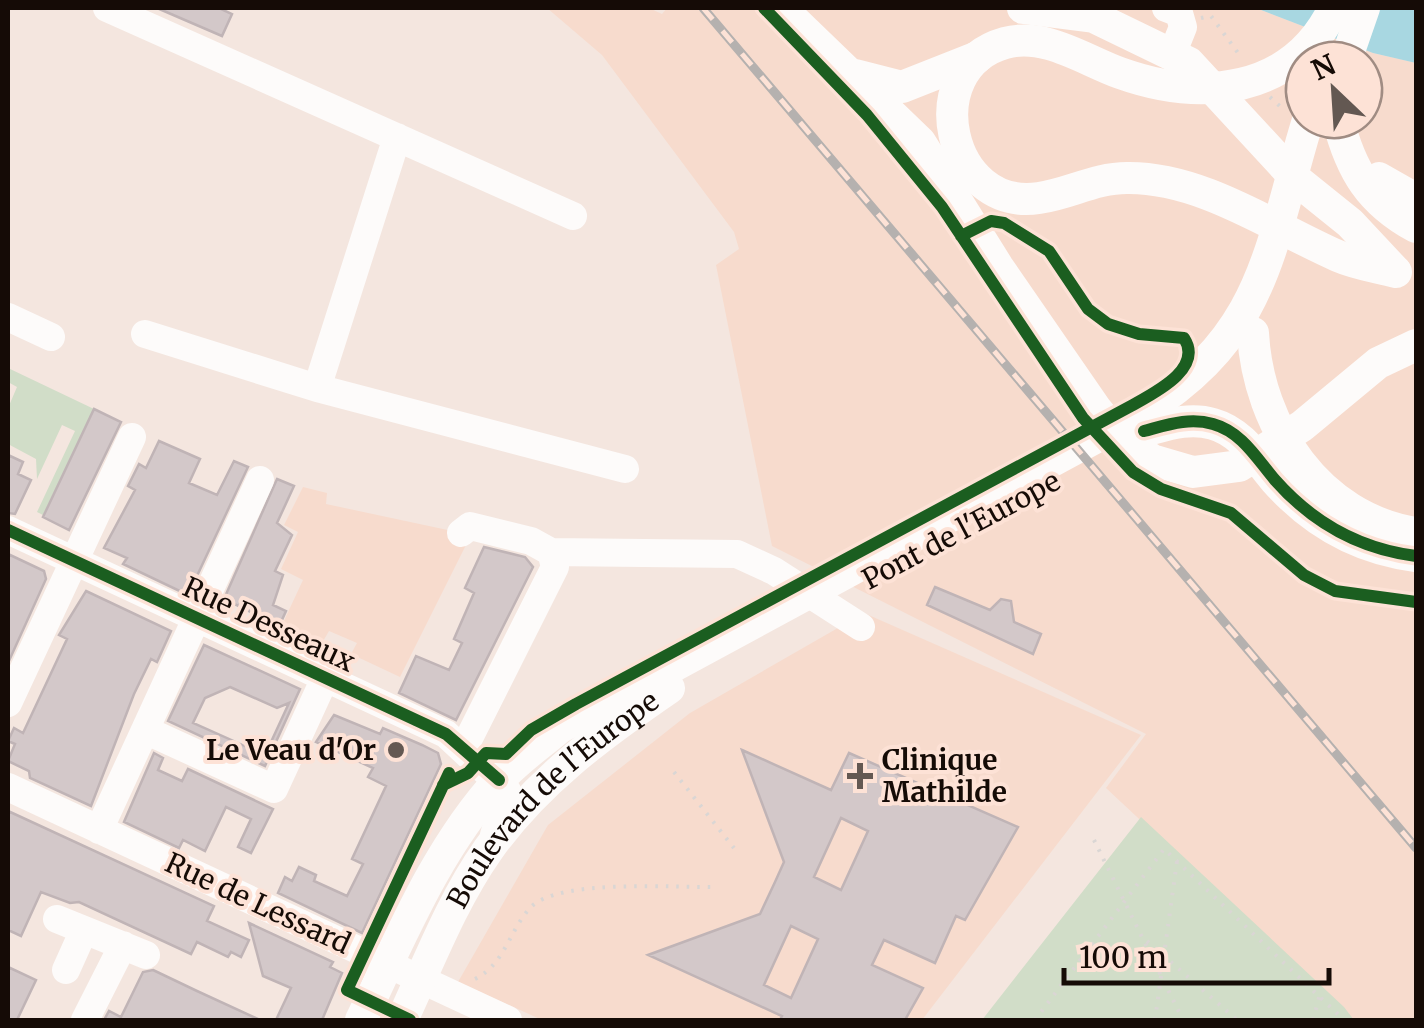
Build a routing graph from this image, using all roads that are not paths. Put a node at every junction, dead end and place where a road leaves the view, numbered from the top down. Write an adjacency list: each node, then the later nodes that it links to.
1 (107, 8): 13 (street)
2 (780, 8): 12 (main road)
3 (1028, 8): 10 (main road)
4 (1166, 8): 10 (street)
5 (1334, 8): 11 (main road)
6 (1342, 8): 8 (main road)
7 (1364, 8): 9 (main road)
8 (1332, 40)
9 (1353, 40)
10 (1172, 52): 22 (main road)
11 (982, 56): 12 (main road); 22 (main road)
12 (850, 73): 28 (main road)
13 (398, 137): 19 (street); 29 (street)
14 (1304, 140): 21 (main road)
15 (1319, 140): 21 (main road)
16 (1345, 140): 20 (main road)
17 (1379, 176): 18 (street)
18 (1416, 197)
19 (573, 216)
20 (1416, 227)
21 (1282, 236): 23 (main road)
22 (1410, 268)
23 (1273, 271): 25 (main road); 30 (main road)
24 (8, 317): 27 (street)
25 (1254, 333): 30 (main road); 33 (main road)
26 (145, 334): 29 (street)
27 (51, 336)
28 (1416, 346)
29 (317, 388): 32 (street)
30 (1151, 423): 33 (main road); 43 (main road, Pont de l'Europe)
31 (132, 437): 40 (street)
32 (625, 469)
33 (1287, 472): 37 (main road); 39 (main road)
34 (260, 480): 41 (street)
35 (8, 530): 40 (street, Rue Desseaux)
36 (462, 533): 38 (street)
37 (1416, 533)
38 (552, 552): 42 (street); 47 (street)
39 (1416, 556)
40 (74, 561): 41 (street, Rue Desseaux); 45 (street)
41 (197, 618): 44 (street, Rue Desseaux); 46 (street)
42 (861, 627)
43 (757, 632): 48 (main road, Boulevard de l'Europe); 51 (main road, Boulevard de l'Europe)
44 (325, 678): 46 (street); 47 (street, Rue Desseaux)
45 (8, 702)
46 (145, 730): 50 (street)
47 (464, 748): 48 (street, Rue Desseaux)
48 (500, 780): 51 (street); 54 (main road, Boulevard de l'Europe)
49 (8, 787): 50 (street, Rue de Lessard)
50 (99, 830): 54 (street, Rue de Lessard)
51 (488, 850): 56 (main road, Boulevard de l'Europe)
52 (57, 919): 53 (street)
53 (84, 930): 55 (street); 57 (street)
54 (388, 962): 56 (street, Rue de Lessard); 58 (main road, Boulevard de l'Europe)
55 (66, 970)
56 (422, 978): 59 (main road, Boulevard de l'Europe); 60 (street, Rue de Lessard)
57 (86, 1020)
58 (360, 1020)
59 (402, 1020)
60 (508, 1020)

